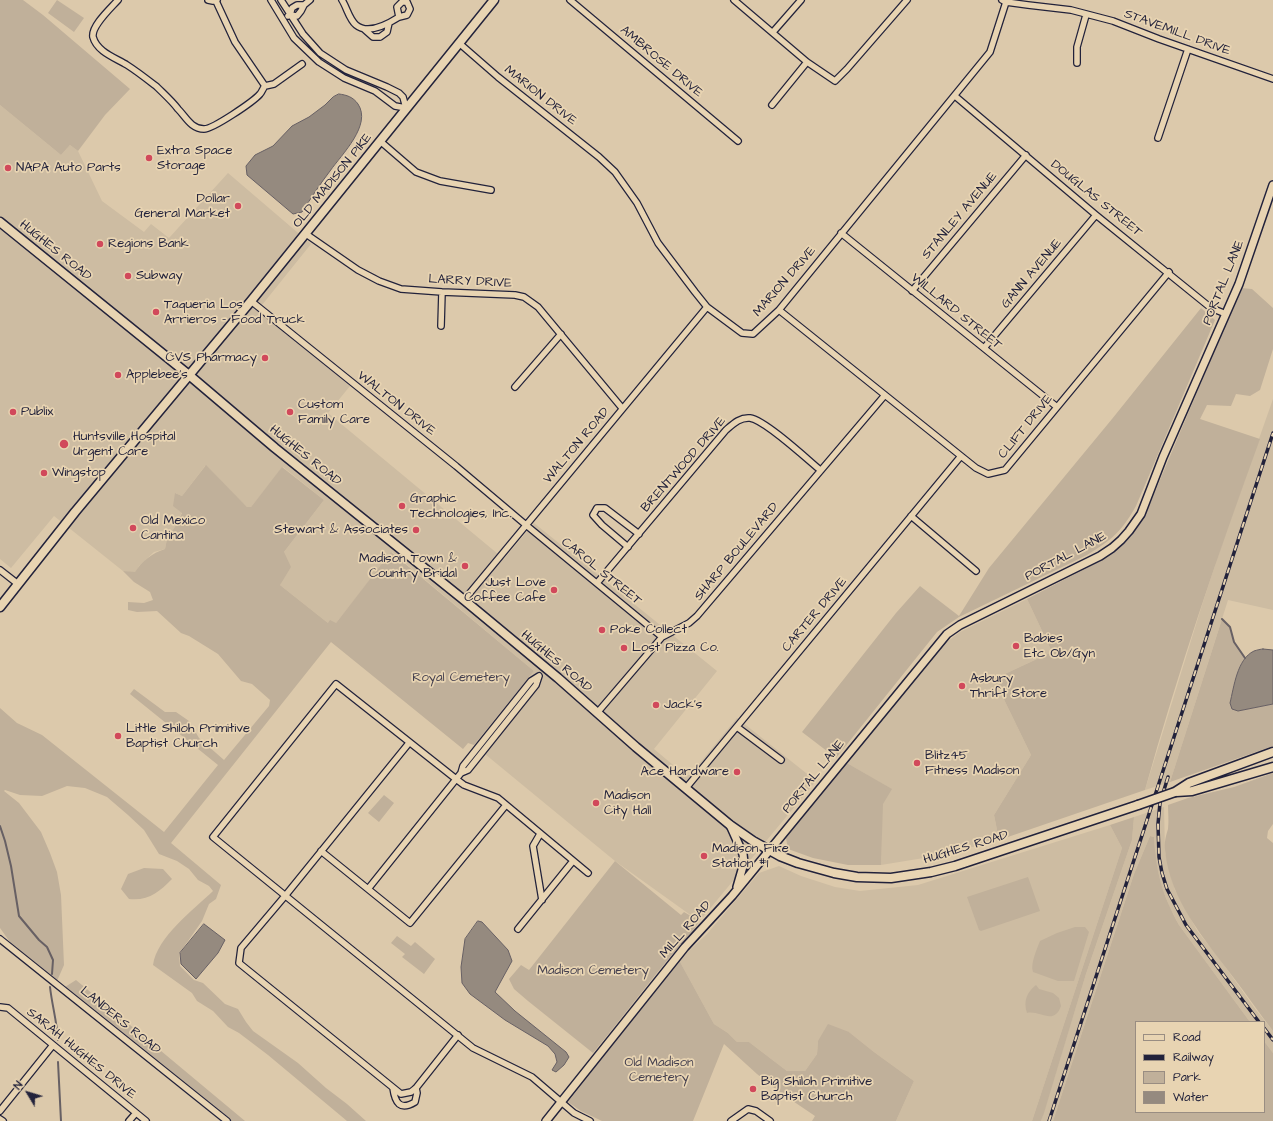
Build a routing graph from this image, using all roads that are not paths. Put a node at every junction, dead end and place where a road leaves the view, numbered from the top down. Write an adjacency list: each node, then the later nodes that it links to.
1 (118, 0): 27 (street)
2 (208, 0): 3 (street)
3 (216, 0): 27 (street)
4 (271, 0): 17 (street)
5 (281, 0): 14 (street)
6 (310, 0): 14 (street)
7 (342, 0): 19 (street)
8 (494, 0): 21 (main road, OLD MADISON PIKE)
9 (570, 0): 33 (street, AMBROSE DRIVE)
10 (734, 0): 20 (street)
11 (801, 0): 20 (street)
12 (907, 0): 23 (street)
13 (1004, 1): 15 (street, STAVEMILL DRIVE); 28 (street, MARION DRIVE)
14 (290, 15): 17 (street); 30 (street)
15 (1086, 15): 22 (street, STAVEMILL DRIVE); 24 (street)
16 (399, 18): 18 (street)
17 (283, 19): 30 (street)
18 (389, 23): 19 (street); 19 (street)
19 (364, 29)
20 (773, 32): 23 (street)
21 (459, 43): 30 (main road, OLD MADISON PIKE); 45 (street, MARION DRIVE)
22 (1188, 49): 26 (street, STAVEMILL DRIVE); 31 (street)
23 (807, 62): 29 (street)
24 (1077, 63)
25 (302, 64): 27 (street)
26 (1273, 79)
27 (265, 86)
28 (955, 96): 34 (street, DOUGLAS STREET); 39 (street, MARION DRIVE)
29 (772, 105)
30 (406, 108): 32 (main road, OLD MADISON PIKE)
31 (1158, 138)
32 (380, 141): 36 (street); 40 (main road, OLD MADISON PIKE)
33 (738, 141)
34 (1026, 155): 37 (street, DOUGLAS STREET); 42 (street, STANLEY AVENUE)
35 (1273, 185): 47 (street, PORTAL LANE)
36 (491, 190)
37 (1096, 215): 41 (street, DOUGLAS STREET); 50 (street, GANN AVENUE)
38 (0, 222): 51 (main road, HUGHES ROAD)
39 (841, 233): 42 (street, WILLARD STREET); 46 (street, MARION DRIVE)
40 (306, 234): 43 (street, LARRY DRIVE); 44 (main road, OLD MADISON PIKE)
41 (1169, 272): 47 (street, DOUGLAS STREET); 54 (street, CLIFT DRIVE)
42 (912, 291): 50 (street, WILLARD STREET)
43 (442, 292): 48 (street); 49 (street, LARRY DRIVE)
44 (251, 301): 51 (main road, OLD MADISON PIKE); 59 (street, WALTON DRIVE)
45 (707, 307): 46 (street, MARION DRIVE); 55 (street, WALTON ROAD)
46 (779, 310): 53 (street, CLIFT DRIVE)
47 (1226, 314): 86 (street, PORTAL LANE)
48 (441, 326)
49 (561, 334): 52 (street); 55 (street, LARRY DRIVE)
50 (984, 348): 54 (street, WILLARD STREET)
51 (189, 375): 65 (main road, OLD MADISON PIKE); 66 (main road, HUGHES ROAD)
52 (515, 387)
53 (885, 395): 56 (street, CLIFT DRIVE); 57 (street, SHARP BOULEVARD)
54 (1057, 407): 56 (street, CLIFT DRIVE)
55 (622, 408): 59 (street, WALTON ROAD)
56 (961, 456): 58 (street, CARTER DRIVE)
57 (820, 470): 60 (street, BRENTWOOD DRIVE); 68 (street, SHARP BOULEVARD)
58 (911, 516): 63 (street); 72 (street, CARTER DRIVE)
59 (526, 525): 64 (street, CAROL STREET); 66 (street, WALTON ROAD)
60 (639, 534): 61 (street, BRENTWOOD DRIVE); 61 (street)
61 (628, 547): 64 (street, BRENTWOOD DRIVE)
62 (0, 570): 65 (street)
63 (976, 571)
64 (597, 583): 68 (street, CAROL STREET)
65 (18, 584): 67 (main road, OLD MADISON PIKE)
66 (464, 600): 69 (main road, HUGHES ROAD)
67 (0, 607)
68 (662, 637): 71 (street, SHARP BOULEVARD)
69 (545, 667): 70 (street); 71 (main road, HUGHES ROAD)
70 (539, 676): 73 (street); 74 (street)
71 (597, 713): 81 (main road, HUGHES ROAD)
72 (737, 727): 77 (street); 81 (street, CARTER DRIVE)
73 (489, 733): 74 (street); 79 (street)
74 (494, 737): 79 (street)
75 (409, 743): 80 (street); 87 (street); 92 (street)
76 (1273, 752): 82 (main road, HUGHES ROAD)
77 (781, 760)
78 (1273, 767): 82 (main road, HUGHES ROAD)
79 (461, 773): 80 (street)
80 (456, 779): 83 (street); 90 (street)
81 (686, 788): 84 (main road, HUGHES ROAD)
82 (1175, 792): 86 (main road, HUGHES ROAD, bridge)
83 (506, 805): 85 (street); 90 (street)
84 (730, 825): 86 (main road, HUGHES ROAD); 91 (street)
85 (540, 834): 88 (street); 93 (street)
86 (770, 850): 91 (street, MILL ROAD)
87 (321, 851): 90 (street); 92 (street)
88 (573, 861): 89 (street); 93 (street)
89 (588, 873)
90 (368, 889)
91 (737, 890): 101 (street, MILL ROAD)
92 (285, 896): 97 (street); 99 (street)
93 (542, 900): 94 (street)
94 (518, 929)
95 (0, 939): 108 (street, LANDERS ROAD)
96 (0, 1007): 98 (street, SARAH HUGHES DRIVE)
97 (458, 1035): 100 (street); 101 (street)
98 (53, 1045): 102 (street); 103 (street, SARAH HUGHES DRIVE)
99 (393, 1088): 100 (street); 100 (street)
100 (416, 1088)
101 (561, 1102): 109 (street, MILL ROAD); 110 (street)
102 (0, 1111)
103 (136, 1113): 106 (street); 107 (street, SARAH HUGHES DRIVE)
104 (0, 1119): 105 (street)
105 (3, 1121)
106 (129, 1121)
107 (146, 1121)
108 (227, 1121)
109 (546, 1121)
110 (590, 1121)
111 (731, 1121): 112 (street)
112 (770, 1121)

